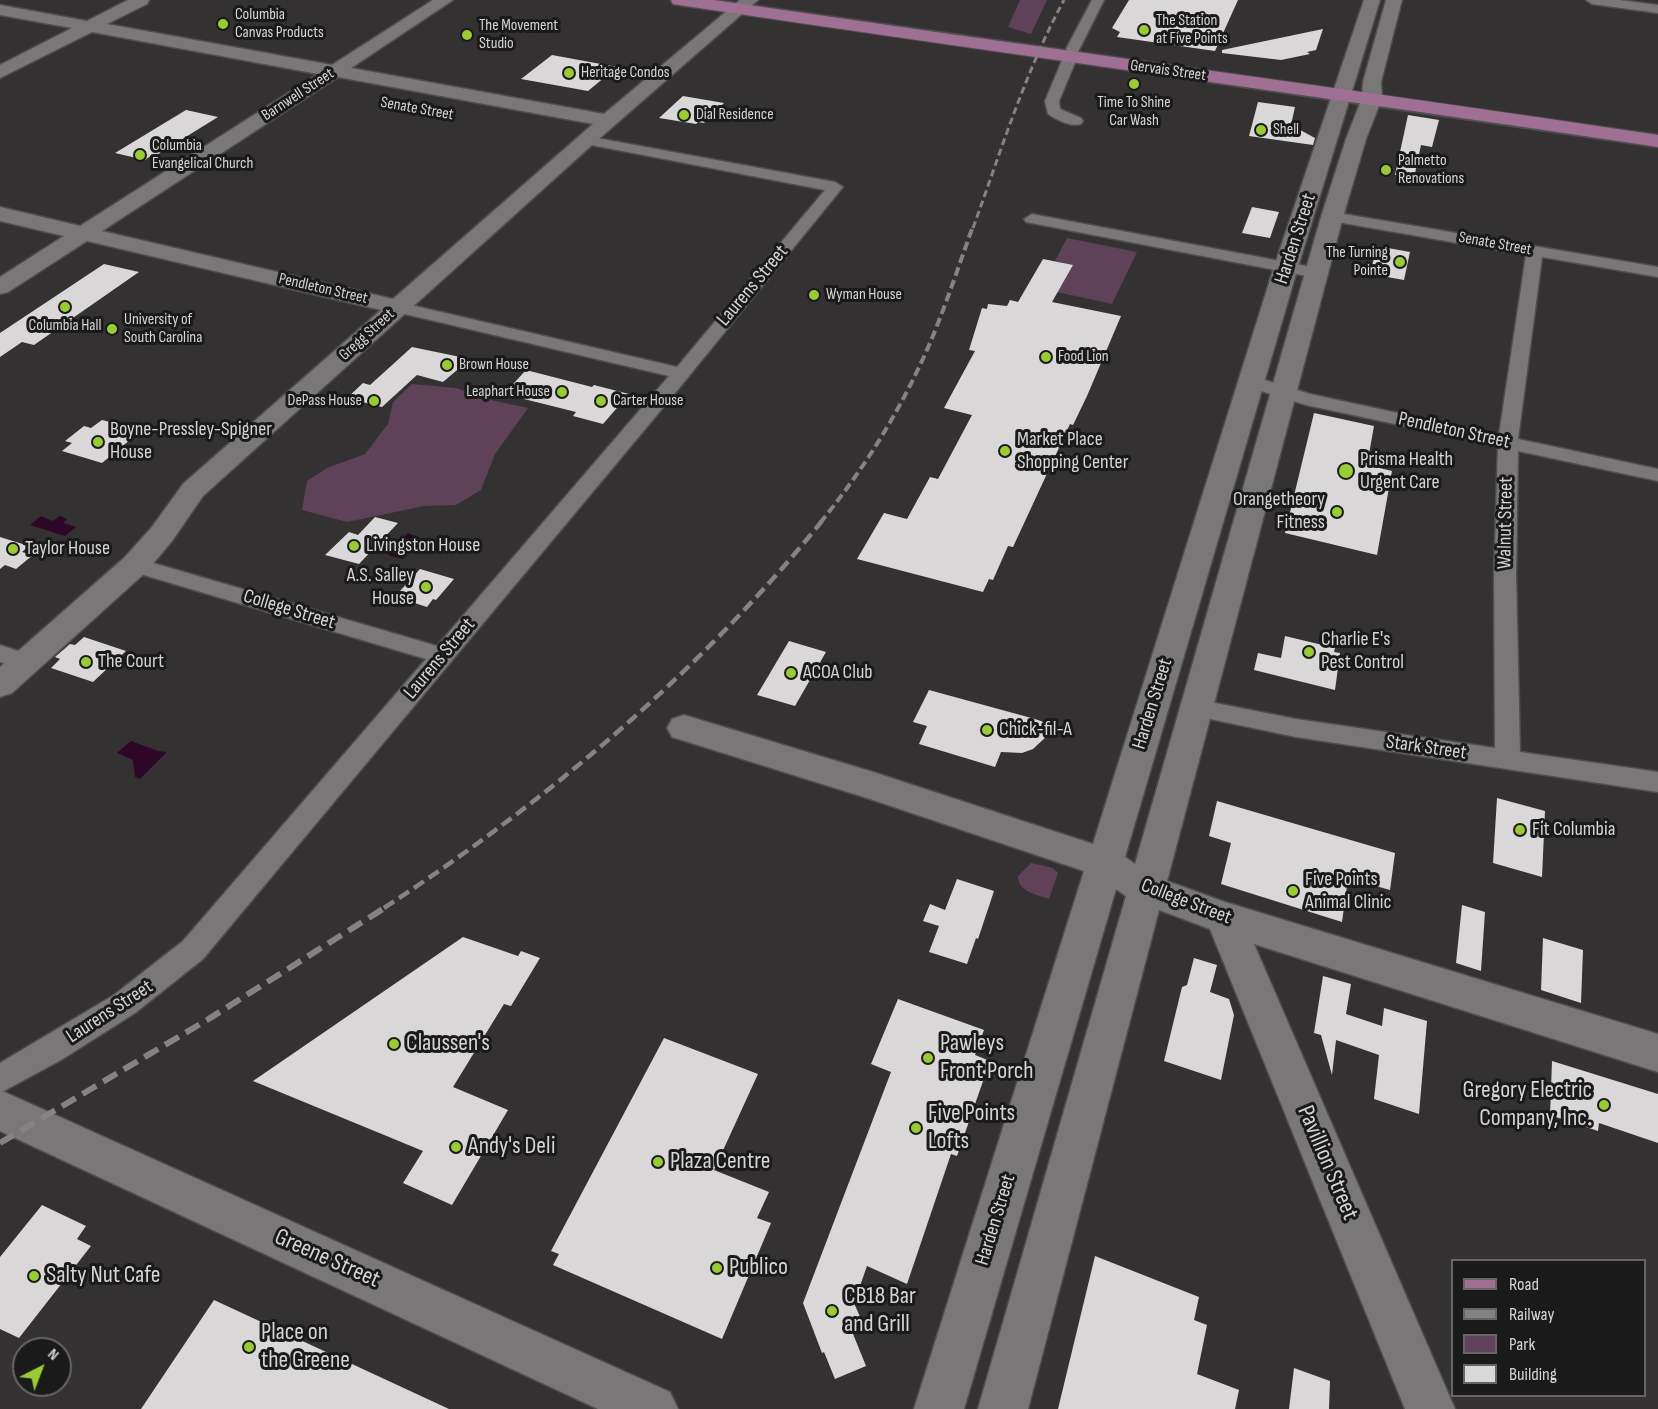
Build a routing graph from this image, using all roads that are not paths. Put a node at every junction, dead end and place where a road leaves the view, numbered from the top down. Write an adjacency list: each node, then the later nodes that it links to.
1 (141, 0): 11 (street)
2 (445, 0): 18 (street, Barnwell Street)
3 (679, 0): 8 (main road, Gervais Street)
4 (1098, 0): 16 (street)
5 (1372, 0): 22 (street, Harden Street)
6 (1394, 0): 24 (street, Harden Street)
7 (1592, 0): 9 (street)
8 (743, 3): 16 (main road, Gervais Street); 25 (street, Gregg Street)
9 (1658, 9)
10 (0, 10): 11 (street, Senate Street)
11 (88, 27): 13 (street); 15 (street, Senate Street)
12 (28, 36): 13 (street)
13 (59, 42): 14 (street); 19 (street)
14 (86, 47)
15 (203, 48): 17 (street); 18 (street, Senate Street)
16 (1071, 54): 22 (main road, Gervais Street); 26 (street)
17 (185, 59)
18 (333, 71): 21 (street, Barnwell Street); 25 (street, Senate Street)
19 (0, 72)
20 (284, 84): 21 (street)
21 (308, 89): 23 (street); 33 (street, Barnwell Street)
22 (1344, 91): 24 (main road, Gervais Street); 35 (street, Harden Street)
23 (330, 93)
24 (1372, 94): 27 (main road, Gervais Street); 29 (main road, Gervais Street); 31 (street, Harden Street)
25 (609, 121): 28 (street, Gregg Street)
26 (1076, 121)
27 (1658, 133)
28 (574, 137): 38 (street, Gregg Street); 39 (street, Laurens Street)
29 (1658, 141)
30 (0, 214): 33 (street, Pendleton Street)
31 (1332, 216): 34 (street, Senate Street); 35 (street, Harden Street)
32 (1032, 219): 35 (street)
33 (84, 233): 37 (street, Barnwell Street); 38 (street, Pendleton Street)
34 (1535, 251): 36 (street, Senate Street); 41 (street, Walnut Street)
35 (1301, 270): 40 (street, Harden Street)
36 (1658, 272)
37 (0, 287)
38 (398, 307): 39 (street, Pendleton Street); 43 (street, Gregg Street)
39 (681, 374): 44 (street, Laurens Street)
40 (1267, 388): 41 (street, Pendleton Street); 47 (street, Harden Street); 51 (street, Harden Street)
41 (1508, 442): 42 (street, Pendleton Street); 49 (street, Walnut Street)
42 (1658, 475)
43 (135, 565): 44 (street, College Street); 45 (street, Gregg Street)
44 (442, 656): 55 (street, Laurens Street)
45 (13, 658): 46 (street, Gregg Street)
46 (0, 685)
47 (1195, 708): 49 (street, Stark Street); 52 (street, Harden Street)
48 (684, 728): 51 (street, College Street)
49 (1508, 760): 50 (street, Stark Street)
50 (1658, 782)
51 (1104, 863): 52 (street, College Street); 58 (street, Harden Street)
52 (1146, 890): 53 (street, College Street); 59 (street, Harden Street)
53 (1224, 918): 54 (street, College Street); 60 (street, Pavillion Street)
54 (1658, 1053)
55 (0, 1079)
56 (0, 1110): 57 (street, Greene Street)
57 (653, 1409)
58 (939, 1409)
59 (1003, 1409)
60 (1430, 1409)

